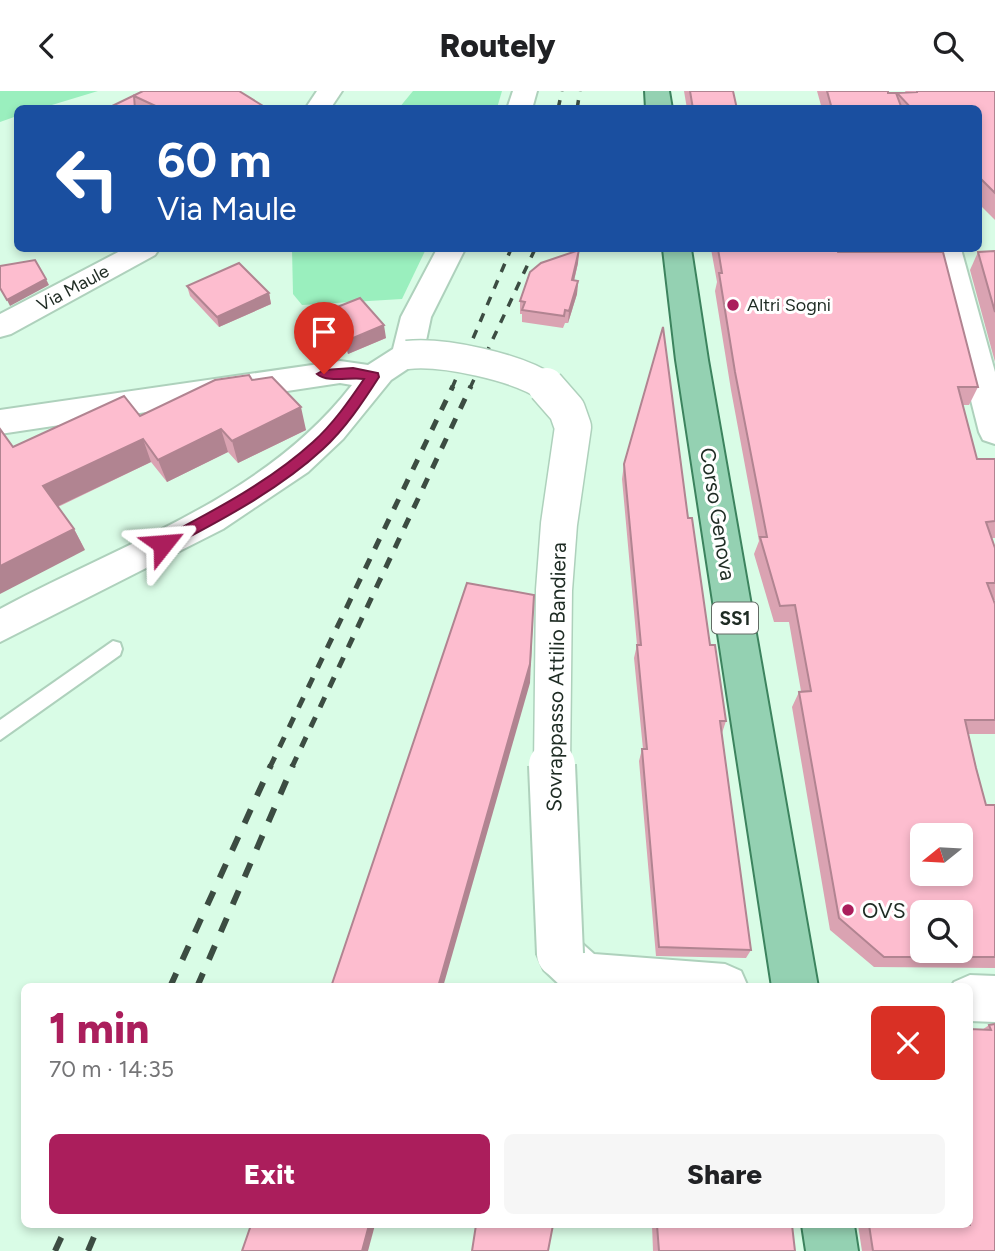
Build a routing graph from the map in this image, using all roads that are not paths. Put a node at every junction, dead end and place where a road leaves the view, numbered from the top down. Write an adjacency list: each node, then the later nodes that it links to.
1 (139, 252): 5 (street, Via Maule)
2 (450, 252): 6 (street)
3 (677, 252): 14 (main road, Corso Genova / SS1)
4 (948, 252): 9 (street)
5 (0, 327)
6 (407, 355): 7 (street); 13 (street, Sovrappasso Attilio Bandiera, bridge)
7 (373, 377): 8 (street); 10 (street)
8 (0, 422)
9 (995, 432)
10 (0, 627)
11 (113, 649): 12 (lane)
12 (0, 730)
13 (674, 983)
14 (794, 983)
15 (973, 998): 16 (street)
16 (995, 999)
17 (828, 1228): 18 (main road)
18 (832, 1251)

